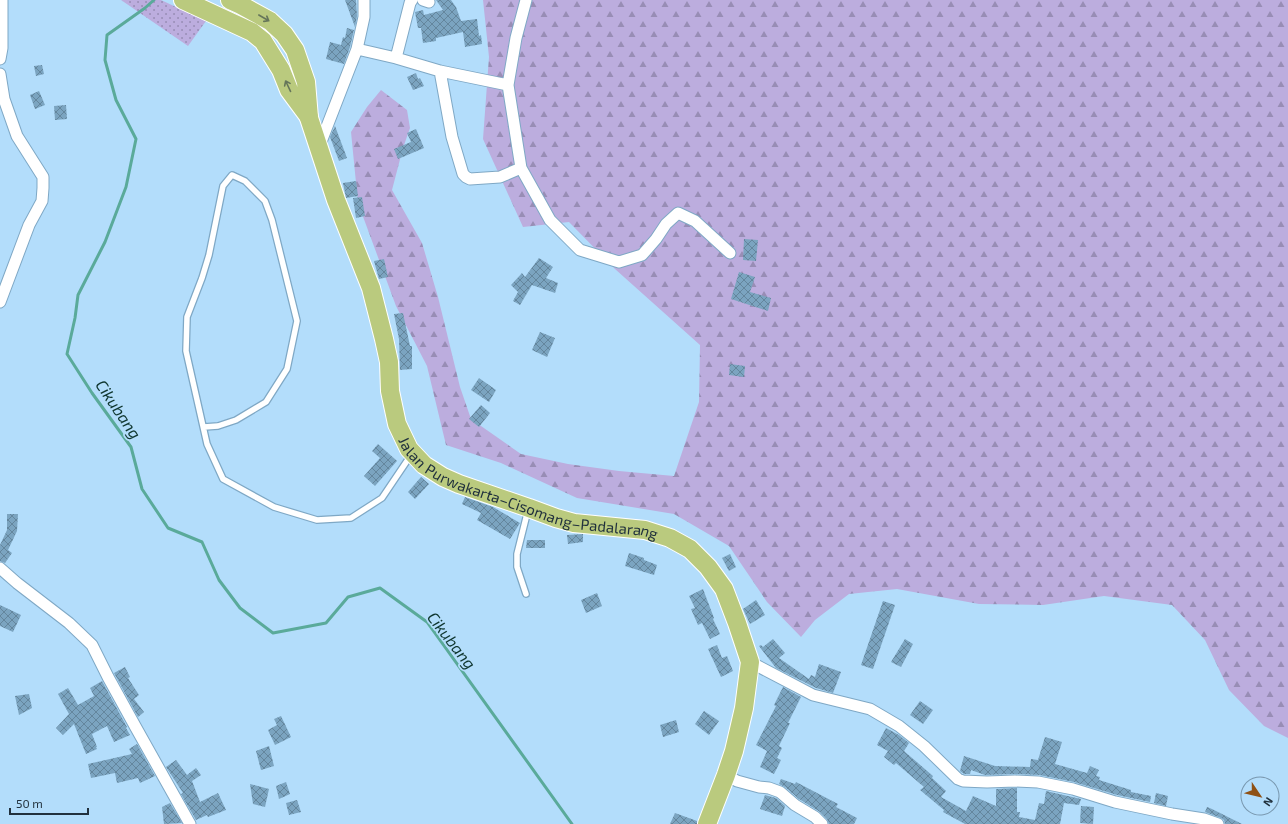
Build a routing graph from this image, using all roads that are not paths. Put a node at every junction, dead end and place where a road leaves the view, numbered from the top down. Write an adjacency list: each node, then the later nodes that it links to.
1 (2, 0): 9 (street)
2 (184, 0): 13 (highway, Jalan Purwakarta–Cisomang–Padalarang, one-way to 2)
3 (230, 0): 13 (highway, Jalan Purwakarta–Cisomang–Padalarang, one-way to 13)
4 (364, 0): 7 (street)
5 (412, 0): 8 (street)
6 (526, 0): 12 (street)
7 (357, 50): 8 (street); 14 (street)
8 (396, 58): 10 (street)
9 (0, 59)
10 (440, 71): 12 (street); 15 (street)
11 (0, 74): 17 (street)
12 (508, 85): 15 (street)
13 (309, 118): 14 (highway, Jalan Purwakarta–Cisomang–Padalarang)
14 (319, 147): 19 (highway, Jalan Purwakarta–Cisomang–Padalarang)
15 (521, 168): 16 (street)
16 (730, 253)
17 (0, 302)
18 (204, 427): 18 (lane); 19 (lane)
19 (412, 453): 20 (highway, Jalan Purwakarta–Cisomang–Padalarang)
20 (529, 508): 22 (lane); 23 (highway, Jalan Purwakarta–Cisomang–Padalarang)
21 (0, 568): 25 (street)
22 (526, 594)
23 (750, 662): 24 (highway, Jalan Purwakarta–Cisomang–Padalarang); 28 (street)
24 (726, 776): 26 (highway, Jalan Purwakarta–Cisomang–Padalarang); 27 (street)
25 (190, 824)
26 (707, 824)
27 (822, 824)
28 (1218, 824)

